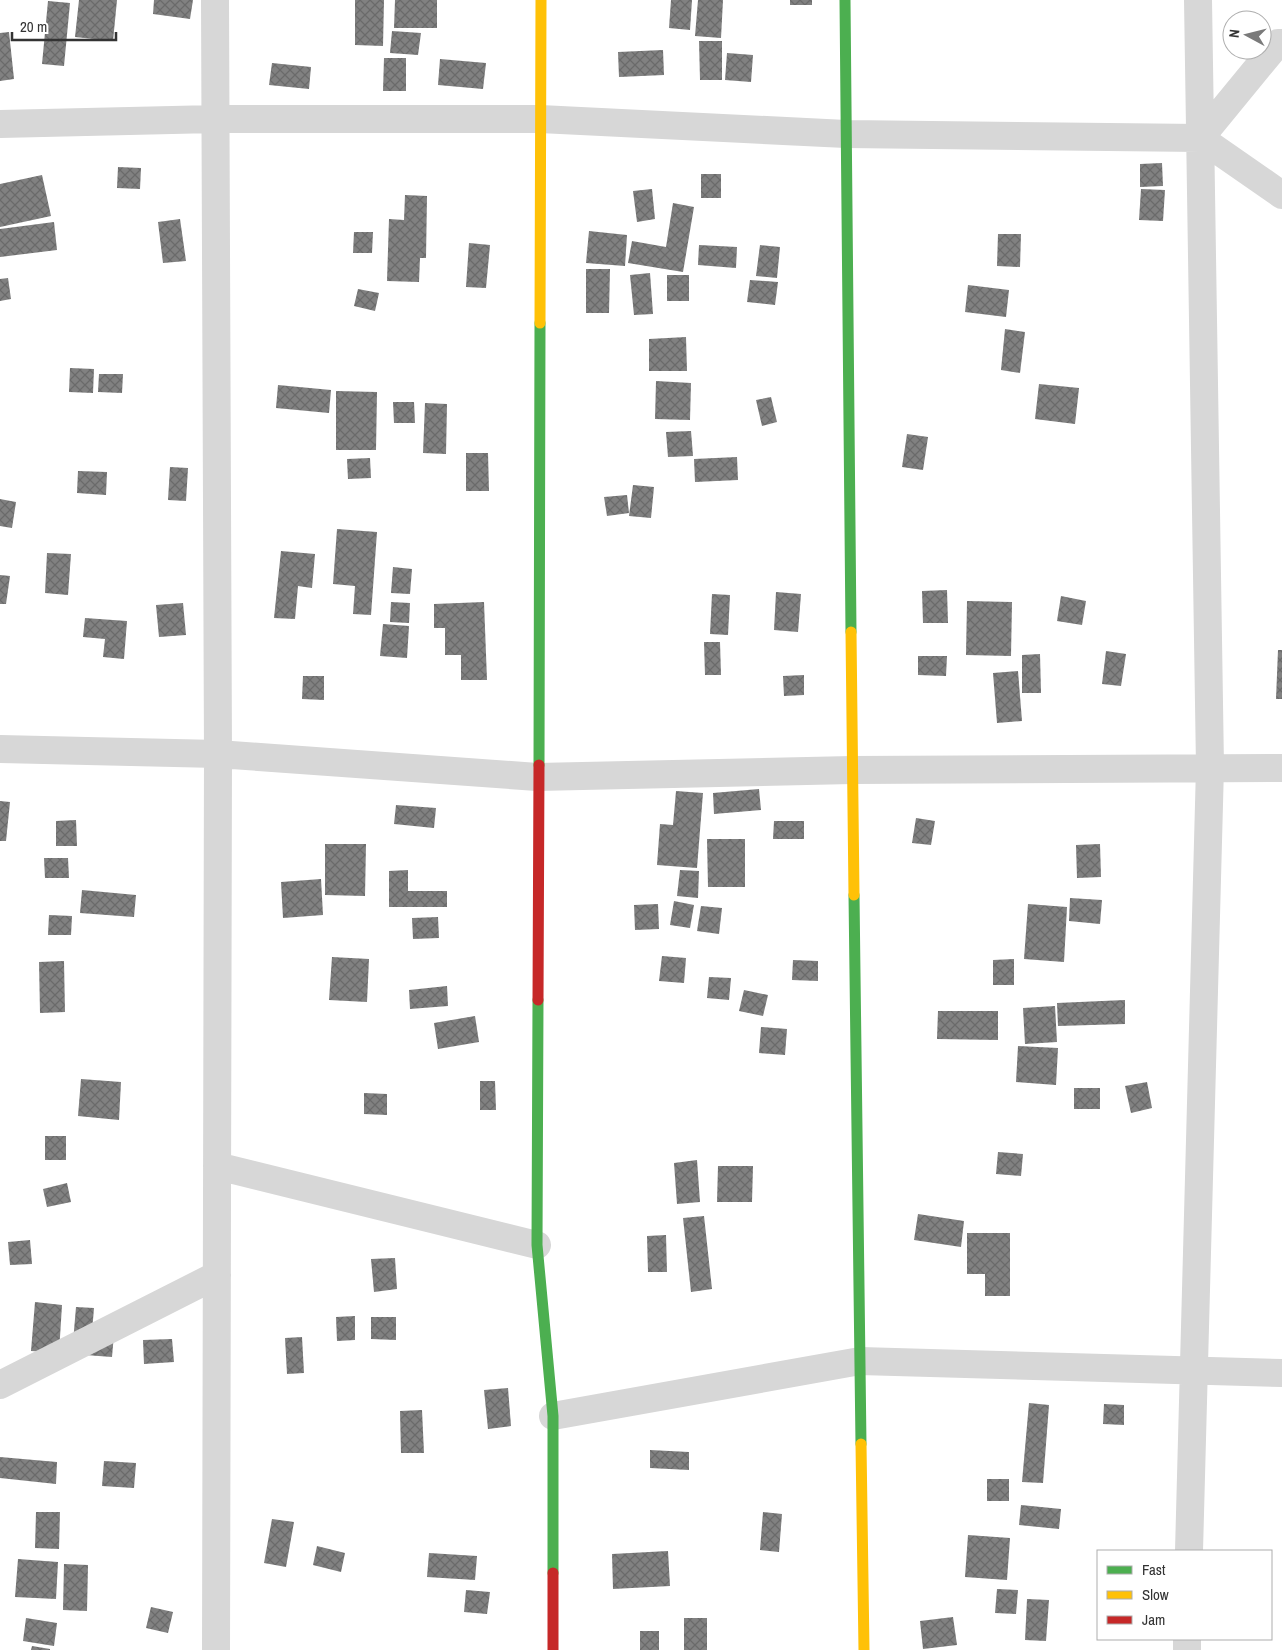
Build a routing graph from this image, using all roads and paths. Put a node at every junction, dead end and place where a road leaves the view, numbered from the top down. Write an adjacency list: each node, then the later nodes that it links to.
1 (215, 0): 6 (street)
2 (541, 0): 7 (street)
3 (845, 0): 9 (street)
4 (1198, 0): 10 (street)
5 (1282, 43): 10 (street)
6 (215, 119): 7 (street); 8 (street); 13 (street)
7 (540, 119): 9 (street); 17 (street)
8 (0, 124)
9 (846, 134): 10 (street); 16 (street)
10 (1200, 138): 11 (street); 14 (street)
11 (1282, 195)
12 (0, 749): 13 (street)
13 (218, 754): 17 (street); 18 (street)
14 (1210, 767): 15 (street); 16 (street); 22 (street)
15 (1282, 768)
16 (852, 770): 17 (street); 21 (street)
17 (537, 777): 19 (street)
18 (217, 1166): 19 (street); 20 (street)
19 (537, 1245): 25 (street)
20 (217, 1275): 24 (street); 27 (street)
21 (860, 1361): 22 (street); 25 (street); 29 (street)
22 (1194, 1370): 23 (street); 26 (street)
23 (1282, 1373)
24 (0, 1385)
25 (553, 1416): 28 (street)
26 (1189, 1550)
27 (216, 1650)
28 (553, 1650)
29 (864, 1650)

